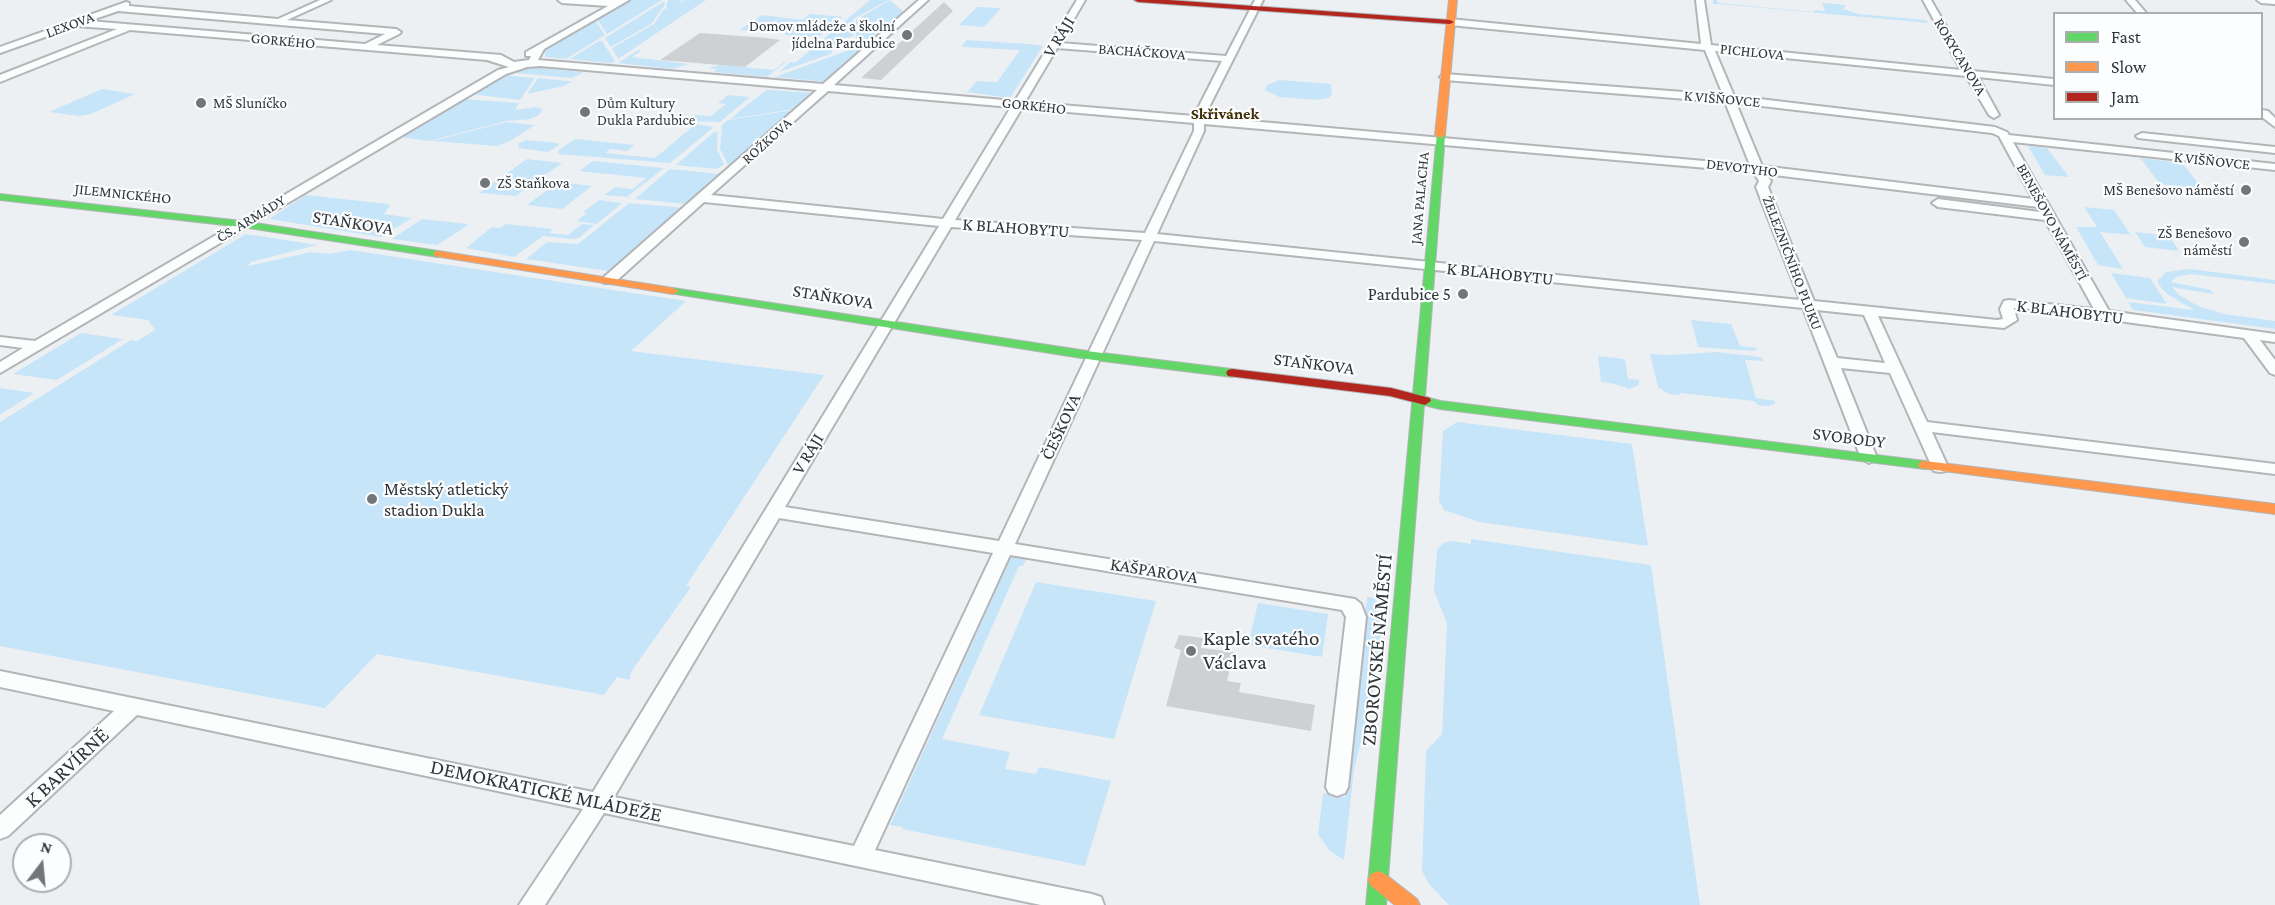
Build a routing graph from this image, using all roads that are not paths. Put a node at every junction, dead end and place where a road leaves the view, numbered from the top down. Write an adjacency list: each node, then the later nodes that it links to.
1 (109, 0): 12 (street)
2 (327, 0): 20 (street)
3 (562, 0): 14 (street)
4 (924, 0): 40 (street, ROŽKOVA)
5 (1082, 0): 24 (street, V RÁJI)
6 (1138, 0): 16 (street)
7 (1453, 0): 21 (street, JANA PALACHA)
8 (1700, 0): 26 (street, ŽELEZNIČNÍHO PLUKU)
9 (1927, 0): 35 (street, ROKYCANOVA)
10 (2130, 0): 19 (street)
11 (2261, 0): 13 (street)
12 (136, 1): 17 (street, LEXOVA)
13 (2275, 1)
14 (621, 2): 28 (street, ČS. ARMÁDY)
15 (167, 3): 18 (street)
16 (1257, 4): 21 (street); 31 (street, ČEŠKOVA)
17 (117, 8): 18 (street); 22 (street, LEXOVA)
18 (149, 10): 20 (street)
19 (2141, 12)
20 (279, 21): 25 (street)
21 (1450, 22): 26 (street, PICHLOVA); 36 (street, JANA PALACHA)
22 (75, 23): 23 (street, GORKÉHO); 27 (street, LEXOVA)
23 (129, 28): 25 (street, GORKÉHO); 29 (street)
24 (1054, 45): 31 (street, BACHÁČKOVA); 43 (street, V RÁJI)
25 (364, 47): 30 (street, GORKÉHO)
26 (1707, 48): 35 (street, PICHLOVA); 42 (street, ŽELEZNIČNÍHO PLUKU)
27 (1, 51): 29 (street)
28 (537, 54): 32 (street, ČS. ARMÁDY); 34 (street, GORKÉHO)
29 (35, 55): 37 (street)
30 (491, 58): 32 (street, GORKÉHO); 33 (street, GORKÉHO)
31 (1229, 58): 46 (street, ČEŠKOVA)
32 (521, 61): 33 (street, ČS. ARMÁDY); 34 (street, GORKÉHO)
33 (505, 67): 60 (street, ČS. ARMÁDY)
34 (627, 70): 40 (street, GORKÉHO)
35 (1969, 74): 38 (street, PICHLOVA); 39 (street, ROKYCANOVA)
36 (1445, 77): 42 (street, K VIŠŇOVCE); 50 (street, JANA PALACHA)
37 (0, 79)
38 (2053, 82)
39 (1977, 84): 41 (street); 45 (street, ROKYCANOVA)
40 (828, 87): 43 (street, GORKÉHO); 56 (street, ROŽKOVA)
41 (2053, 92)
42 (1728, 99): 48 (street, K VIŠŇOVCE); 52 (street, ŽELEZNIČNÍHO PLUKU)
43 (1018, 104): 46 (street, GORKÉHO); 59 (street, V RÁJI)
44 (2266, 109): 47 (street)
45 (1994, 115)
46 (1200, 121): 50 (street, GORKÉHO); 61 (street, ČEŠKOVA)
47 (2275, 124)
48 (2002, 135): 53 (street, K VIŠŇOVCE); 57 (street, BENEŠOVO NÁMĚSTÍ)
49 (2142, 136): 51 (street)
50 (1441, 141): 52 (street, DEVOTYHO); 62 (street, JANA PALACHA)
51 (2275, 150)
52 (1756, 167): 54 (street, ŽELEZNIČNÍHO PLUKU); 57 (street, DEVOTYHO)
53 (2275, 168)
54 (1765, 182): 58 (street, DEVOTYHO); 64 (street, ŽELEZNIČNÍHO PLUKU)
55 (0, 197): 60 (street, JILEMNICKÉHO)
56 (703, 198): 59 (street, K BLAHOBYTU); 63 (street, ROŽKOVA)
57 (2042, 204): 58 (street, BENEŠOVO NÁMĚSTÍ)
58 (2050, 217): 66 (street, BENEŠOVO NÁMĚSTÍ)
59 (947, 223): 61 (street, K BLAHOBYTU); 67 (street, V RÁJI)
60 (242, 224): 63 (street, STAŇKOVA); 71 (street, ČS. ARMÁDY)
61 (1149, 237): 62 (street, K BLAHOBYTU); 72 (street, ČEŠKOVA)
62 (1431, 266): 64 (street, K BLAHOBYTU); 77 (street, JANA PALACHA)
63 (609, 280): 67 (street, STAŇKOVA)
64 (1808, 305): 65 (street, K BLAHOBYTU); 73 (street, ŽELEZNIČNÍHO PLUKU)
65 (1869, 311): 66 (street, K BLAHOBYTU); 75 (street)
66 (2104, 315): 68 (street, K BLAHOBYTU)
67 (887, 324): 72 (street, STAŇKOVA); 83 (street, V RÁJI)
68 (2249, 335): 69 (street, K BLAHOBYTU); 76 (street)
69 (2275, 338)
70 (0, 341): 71 (street)
71 (37, 346): 74 (street, ČS. ARMÁDY)
72 (1094, 356): 77 (street, STAŇKOVA); 84 (street, ČEŠKOVA)
73 (1831, 362): 75 (street); 79 (street, ŽELEZNIČNÍHO PLUKU)
74 (0, 368)
75 (1896, 369): 78 (street)
76 (2275, 370)
77 (1420, 399): 79 (street, SVOBODY); 91 (street, ZBOROVSKÉ NÁMĚSTÍ)
78 (1922, 426): 80 (street); 81 (street)
79 (1869, 458): 80 (street, SVOBODY)
80 (1940, 467): 82 (street, SVOBODY)
81 (2275, 469)
82 (2275, 509)
83 (773, 511): 84 (street, KAŠPAROVA); 88 (street, V RÁJI)
84 (1004, 547): 87 (street, KAŠPAROVA); 90 (street, ČEŠKOVA)
85 (0, 679): 86 (street, DEMOKRATICKÉ MLÁDEŽE)
86 (133, 706): 88 (street, DEMOKRATICKÉ MLÁDEŽE); 89 (street, K BARVÍRNĚ)
87 (1337, 788)
88 (598, 802): 90 (street, DEMOKRATICKÉ MLÁDEŽE); 92 (street, V RÁJI)
89 (0, 829)
90 (861, 856): 93 (street, DEMOKRATICKÉ MLÁDEŽE)
91 (1378, 880): 94 (street, ZBOROVSKÉ NÁMĚSTÍ); 95 (street)
92 (531, 905)
93 (1092, 905)
94 (1376, 905)
95 (1410, 905)

